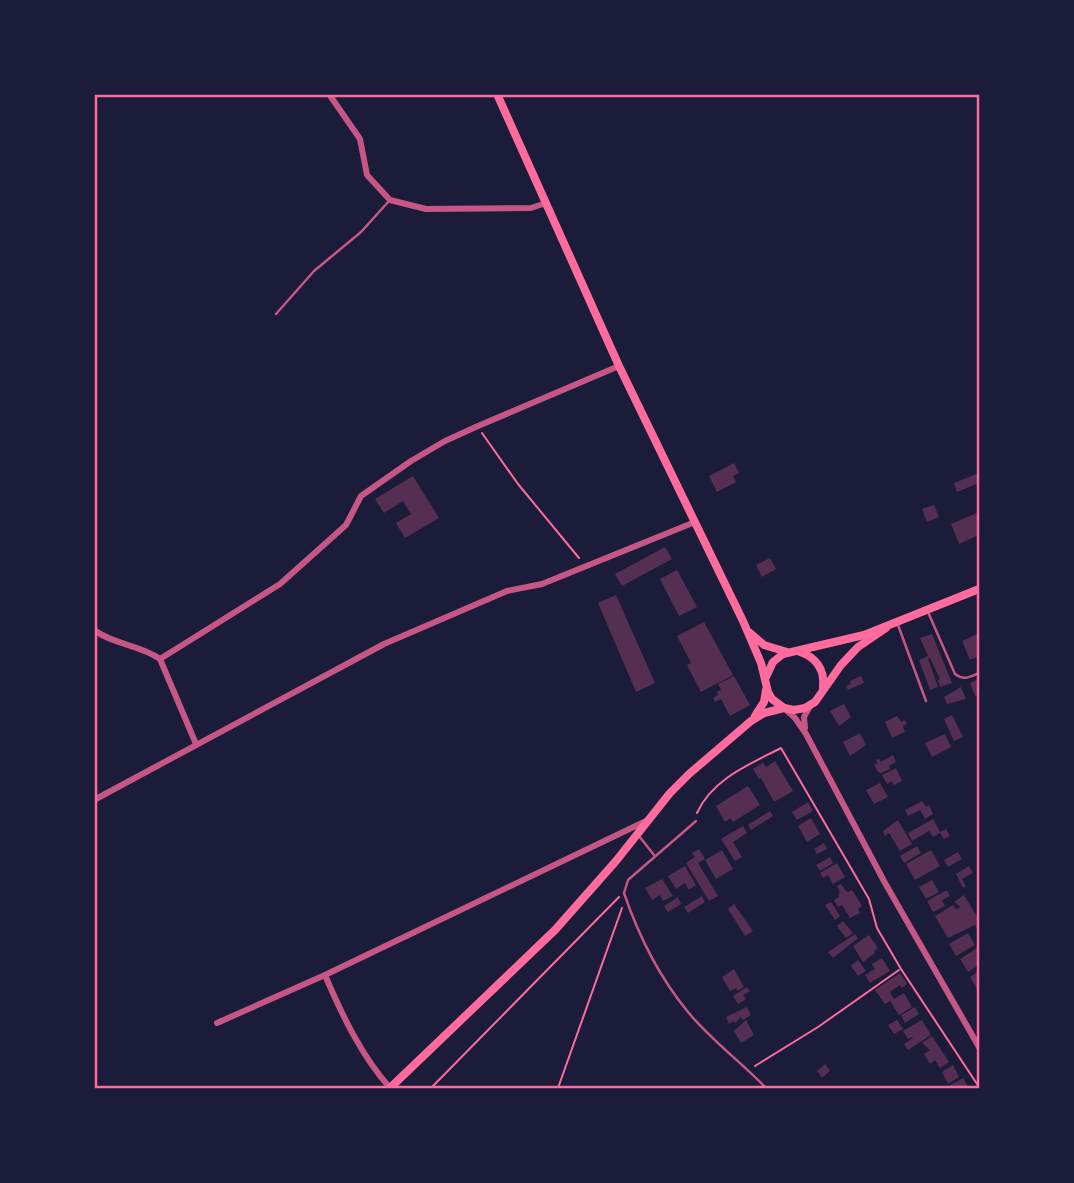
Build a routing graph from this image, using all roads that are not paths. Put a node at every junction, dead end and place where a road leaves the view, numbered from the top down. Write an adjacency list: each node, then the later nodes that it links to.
1 (329, 94): 3 (street)
2 (497, 94): 4 (main road)
3 (390, 200): 4 (street); 5 (lane)
4 (547, 203): 6 (main road)
5 (276, 314)
6 (619, 366): 7 (main road); 15 (street)
7 (695, 523): 10 (main road); 24 (street)
8 (979, 589): 9 (main road)
9 (928, 610): 11 (main road); 16 (lane)
10 (743, 621): 14 (main road); 17 (main road)
11 (897, 624): 12 (main road); 19 (lane)
12 (886, 628): 14 (main road); 18 (main road)
13 (94, 630): 15 (street)
14 (795, 652): 17 (main road); 18 (main road)
15 (160, 659): 24 (street)
16 (979, 673)
17 (766, 679): 21 (main road); 22 (main road)
18 (821, 692): 20 (main road)
19 (926, 701)
20 (810, 705): 21 (main road); 23 (street)
21 (784, 708): 22 (main road); 23 (street)
22 (751, 721): 26 (main road)
23 (806, 734): 32 (street)
24 (196, 744): 25 (street)
25 (94, 800)
26 (648, 820): 28 (main road); 30 (street)
27 (696, 821): 29 (lane)
28 (637, 834): 29 (lane); 33 (main road)
29 (654, 855): 34 (lane)
30 (325, 975): 31 (street); 33 (street)
31 (217, 1023)
32 (979, 1047)
33 (390, 1088)
34 (765, 1088)

